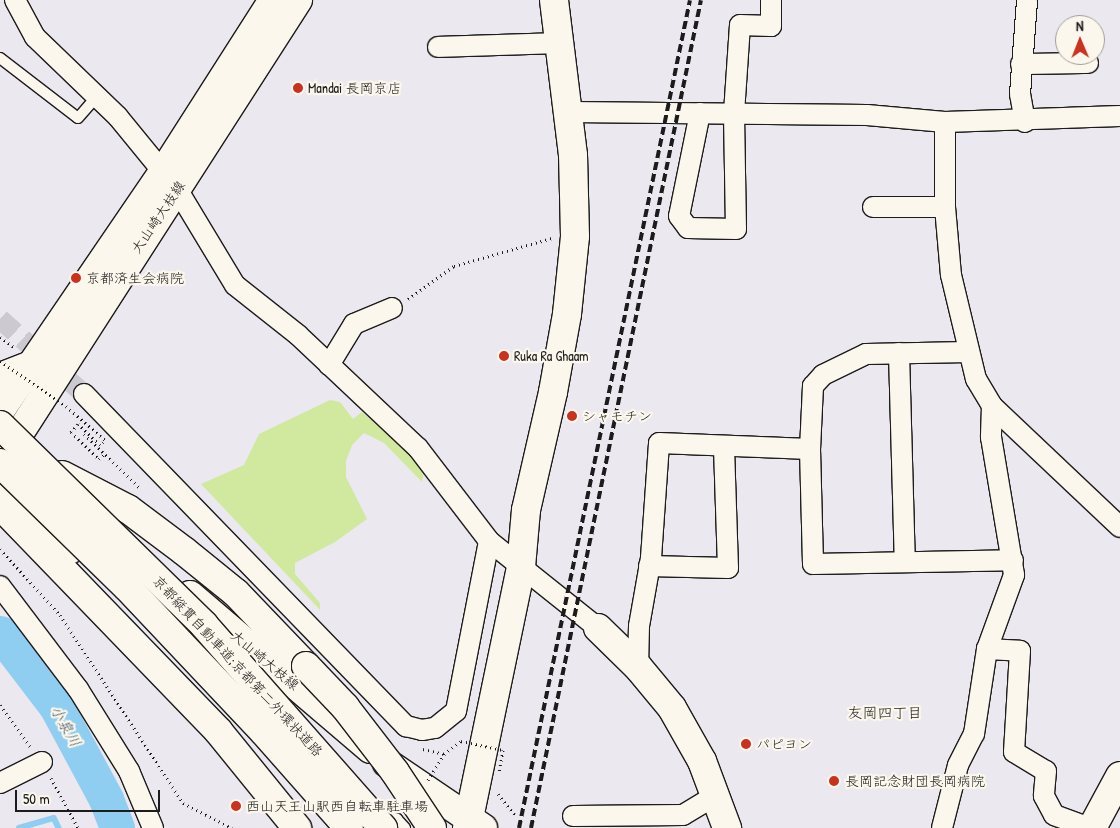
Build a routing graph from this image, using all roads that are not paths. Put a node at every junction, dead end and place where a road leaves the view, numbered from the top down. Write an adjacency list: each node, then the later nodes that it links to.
1 (15, 0): 12 (street)
2 (274, 0): 19 (main road, 大山崎大枝線)
3 (298, 0): 19 (main road, 大山崎大枝線)
4 (554, 0): 7 (main road)
5 (771, 0): 15 (street)
6 (1027, 0): 11 (street)
7 (558, 43): 8 (street); 13 (main road)
8 (438, 47)
9 (0, 58): 12 (lane)
10 (1055, 63): 11 (street)
11 (1021, 64): 18 (street)
12 (97, 96): 19 (street)
13 (569, 112): 14 (street); 44 (main road)
14 (700, 113): 15 (street); 15 (street)
15 (734, 113): 17 (street)
16 (1120, 116): 18 (street)
17 (946, 122): 18 (street); 21 (street)
18 (1025, 122)
19 (170, 180): 25 (main road, 大山崎大枝線); 26 (street); 31 (main road, 大山崎大枝線)
20 (873, 207): 21 (street)
21 (945, 207): 23 (street)
22 (392, 308): 26 (street)
23 (969, 352): 24 (street); 29 (street)
24 (899, 353): 33 (street); 42 (street)
25 (31, 365): 27 (main road); 30 (main road, 大山崎大枝線)
26 (329, 365): 40 (street)
27 (0, 377)
28 (84, 394): 40 (street)
29 (992, 406): 39 (street); 41 (street)
30 (0, 411)
31 (5, 431): 36 (main road, 大山崎大枝線); 63 (main road, 京都縦貫自動車道;京都第二外環状道路, bridge)
32 (724, 446): 33 (street); 43 (street); 43 (street)
33 (810, 449): 42 (street)
34 (0, 459): 60 (main road)
35 (0, 463): 62 (main road, 京都縦貫自動車道;京都第二外環状道路, bridge)
36 (62, 474): 51 (main road, 大山崎大枝線); 65 (main road, bridge)
37 (0, 484): 46 (main road)
38 (0, 505): 58 (main road)
39 (1120, 527)
40 (489, 541): 44 (street)
41 (1013, 560): 42 (street); 48 (street)
42 (905, 562)
43 (649, 566): 49 (street)
44 (521, 567): 47 (street); 57 (main road)
45 (0, 586): 59 (street)
46 (152, 628)
47 (598, 628): 49 (main road)
48 (987, 649): 67 (street); 68 (street)
49 (638, 667): 55 (main road)
50 (272, 706): 51 (main road, 大山崎大枝線)
51 (382, 760): 57 (main road, 大山崎大枝線)
52 (42, 762): 54 (street)
53 (1120, 776): 68 (main road)
54 (0, 783)
55 (716, 795): 56 (street); 66 (main road)
56 (573, 816)
57 (473, 824)
58 (296, 826)
59 (152, 828)
60 (331, 828)
61 (343, 828): 64 (lane)
62 (349, 828)
63 (384, 828)
64 (405, 828)
65 (432, 828)
66 (726, 828)
67 (942, 828)
68 (1090, 828)

